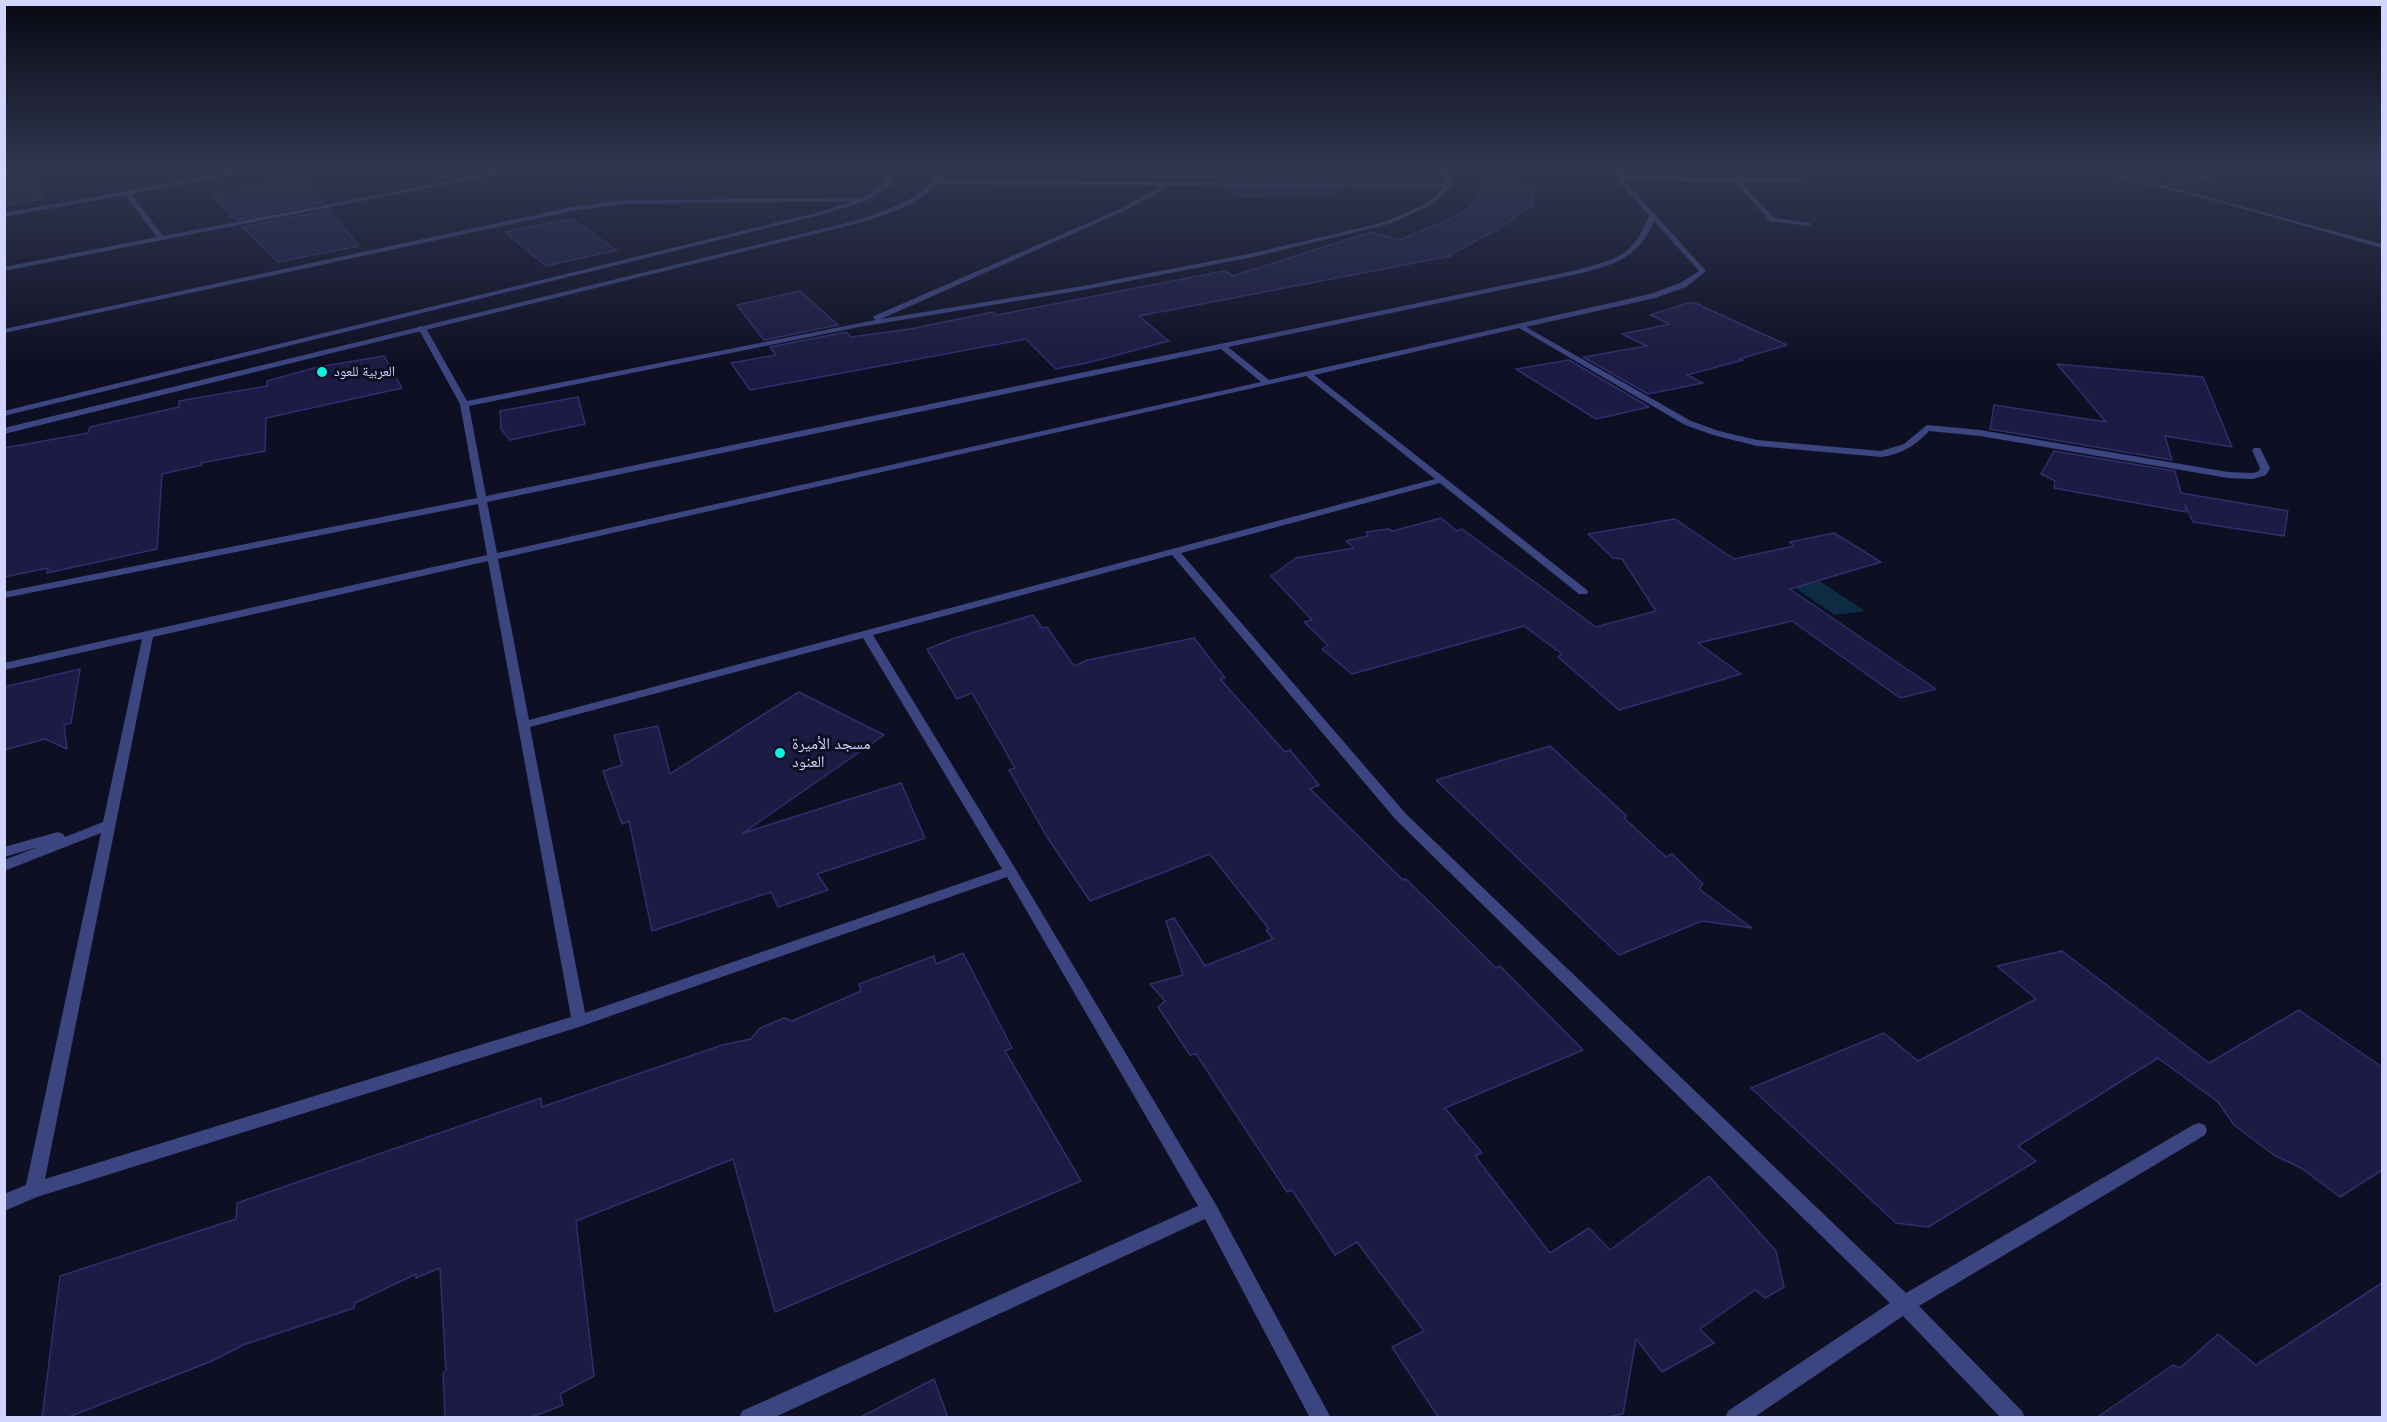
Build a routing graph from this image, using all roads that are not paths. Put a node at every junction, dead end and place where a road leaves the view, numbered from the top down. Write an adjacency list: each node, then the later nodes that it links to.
1 (160, 235): 11 (street)
2 (176, 235): 11 (street)
3 (449, 235): 18 (street)
4 (731, 235): 23 (street)
5 (799, 235): 17 (street)
6 (1064, 235): 15 (street)
7 (1338, 235): 15 (street)
8 (1645, 235): 19 (street)
9 (1672, 235): 16 (street)
10 (2344, 235): 13 (street)
11 (162, 238): 14 (street)
12 (2382, 241): 13 (street)
13 (2379, 245)
14 (4, 269)
15 (859, 325): 22 (street)
16 (1520, 326): 20 (street); 25 (street)
17 (422, 328): 22 (street); 24 (street)
18 (4, 331)
19 (1222, 346): 21 (street); 27 (street)
20 (1308, 374): 21 (street); 26 (street)
21 (1268, 383): 29 (street)
22 (464, 404): 27 (street)
23 (4, 414)
24 (4, 431)
25 (2257, 450)
26 (1442, 480): 28 (street); 30 (street)
27 (482, 500): 29 (street); 31 (street)
28 (1174, 550): 32 (street); 45 (street)
29 (492, 557): 33 (street); 35 (street)
30 (1583, 592)
31 (4, 595)
32 (866, 633): 35 (street); 39 (street)
33 (148, 635): 34 (street); 36 (street)
34 (4, 667)
35 (523, 725): 40 (street)
36 (110, 824): 37 (street); 38 (street); 42 (street)
37 (4, 852)
38 (4, 866)
39 (1010, 871): 40 (street); 44 (street)
40 (579, 1020): 42 (street)
41 (2199, 1130): 45 (street)
42 (34, 1190): 43 (street)
43 (4, 1203)
44 (1209, 1209): 46 (street); 47 (street)
45 (1904, 1304): 48 (street); 49 (street)
46 (749, 1418)
47 (1321, 1418)
48 (1735, 1418)
49 (2015, 1418)

